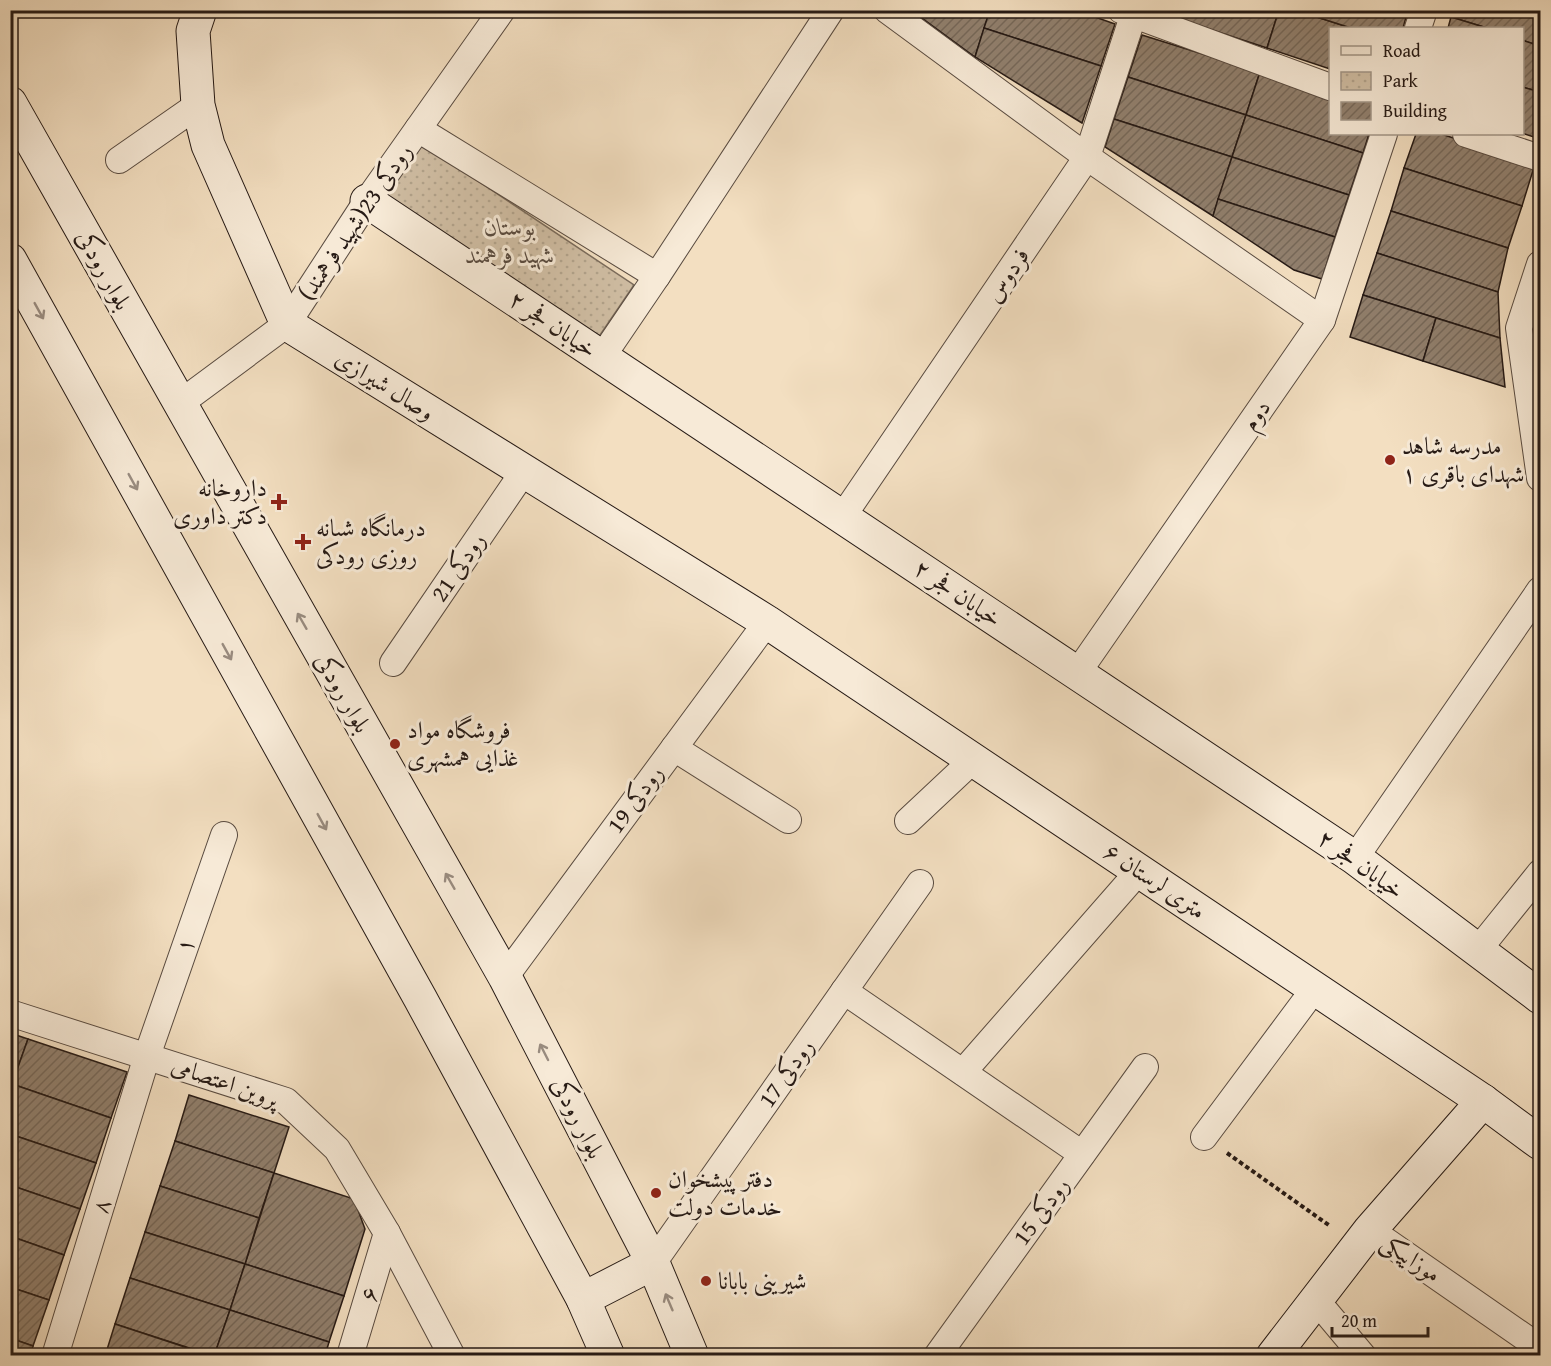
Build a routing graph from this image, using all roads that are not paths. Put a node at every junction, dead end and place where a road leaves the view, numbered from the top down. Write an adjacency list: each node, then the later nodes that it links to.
1 (200, 10): 10 (street)
2 (502, 10): 11 (street, رودکی 23(شهید فرهمند))
3 (831, 10): 20 (street)
4 (887, 10): 14 (street)
5 (1424, 10): 7 (street)
6 (1130, 12): 8 (street); 14 (street, فردوس)
7 (1418, 27)
8 (1329, 87)
9 (10, 103): 25 (street, بلوار رودکی)
10 (198, 105): 16 (street); 22 (street)
11 (418, 129): 17 (street, رودکی 23(شهید فرهمند)); 20 (street)
12 (1384, 135): 21 (street, دوم)
13 (1469, 135): 15 (street)
14 (1087, 157): 21 (street); 28 (street, فردوس)
15 (1540, 158)
16 (119, 160)
17 (368, 201): 22 (street, رودکی 23(شهید فرهمند)); 23 (street, خیابان فجر ۲)
18 (10, 260): 58 (street, one-way to 58)
19 (1540, 264): 24 (street)
20 (657, 276): 23 (street)
21 (1322, 320): 32 (street, دوم)
22 (287, 324): 25 (street, رودکی 23(شهید فرهمند)); 26 (street, وصال شیرازی)
23 (602, 357): 28 (street, خیابان فجر ۲)
24 (1534, 393): 27 (street)
25 (179, 404): 43 (street, بلوار رودکی, one-way to 25)
26 (524, 471): 30 (street, وصال شیرازی); 31 (street, رودکی 21)
27 (1540, 478)
28 (843, 516): 32 (street, خیابان فجر ۲)
29 (1540, 590): 38 (street)
30 (767, 622): 33 (street, رودکی 19); 34 (street, ۶ متری لرستان)
31 (393, 663)
32 (1078, 672): 38 (street, خیابان فجر ۲)
33 (674, 747): 35 (street); 43 (street, رودکی 19)
34 (973, 760): 36 (street); 39 (street, ۶ متری لرستان)
35 (788, 820)
36 (908, 821)
37 (224, 835): 48 (street, ۱)
38 (1355, 858): 42 (street, خیابان فجر ۲)
39 (1139, 871): 44 (street, ۶ متری لرستان); 50 (street)
40 (1540, 873): 42 (street)
41 (920, 883): 45 (street, رودکی 17)
42 (1478, 950): 46 (street, خیابان فجر ۲)
43 (505, 977): 57 (street, بلوار رودکی, one-way to 43)
44 (1315, 988): 51 (street, ۶ متری لرستان); 52 (street)
45 (843, 991): 50 (street); 57 (street, رودکی 17)
46 (1540, 997)
47 (10, 1013): 48 (street, پروین اعتصامی)
48 (147, 1056): 55 (street, پروین اعتصامی); 61 (street, ۸)
49 (1145, 1067): 54 (street, رودکی 15)
50 (963, 1072): 54 (street)
51 (1483, 1101): 53 (street, ۶ متری لرستان); 56 (street)
52 (1204, 1137)
53 (1540, 1143)
54 (1082, 1154): 66 (street, رودکی 15)
55 (387, 1233): 62 (street, ۶); 63 (street, پروین اعتصامی)
56 (1364, 1238): 59 (street); 60 (street, موزاییکی)
57 (653, 1263): 58 (street); 65 (street, بلوار رودکی, one-way to 57)
58 (583, 1299): 64 (street)
59 (1316, 1300): 67 (street); 68 (street)
60 (1540, 1348)
61 (55, 1356)
62 (350, 1356)
63 (452, 1356)
64 (608, 1356)
65 (692, 1356)
66 (937, 1356)
67 (1273, 1356)
68 (1363, 1356)

